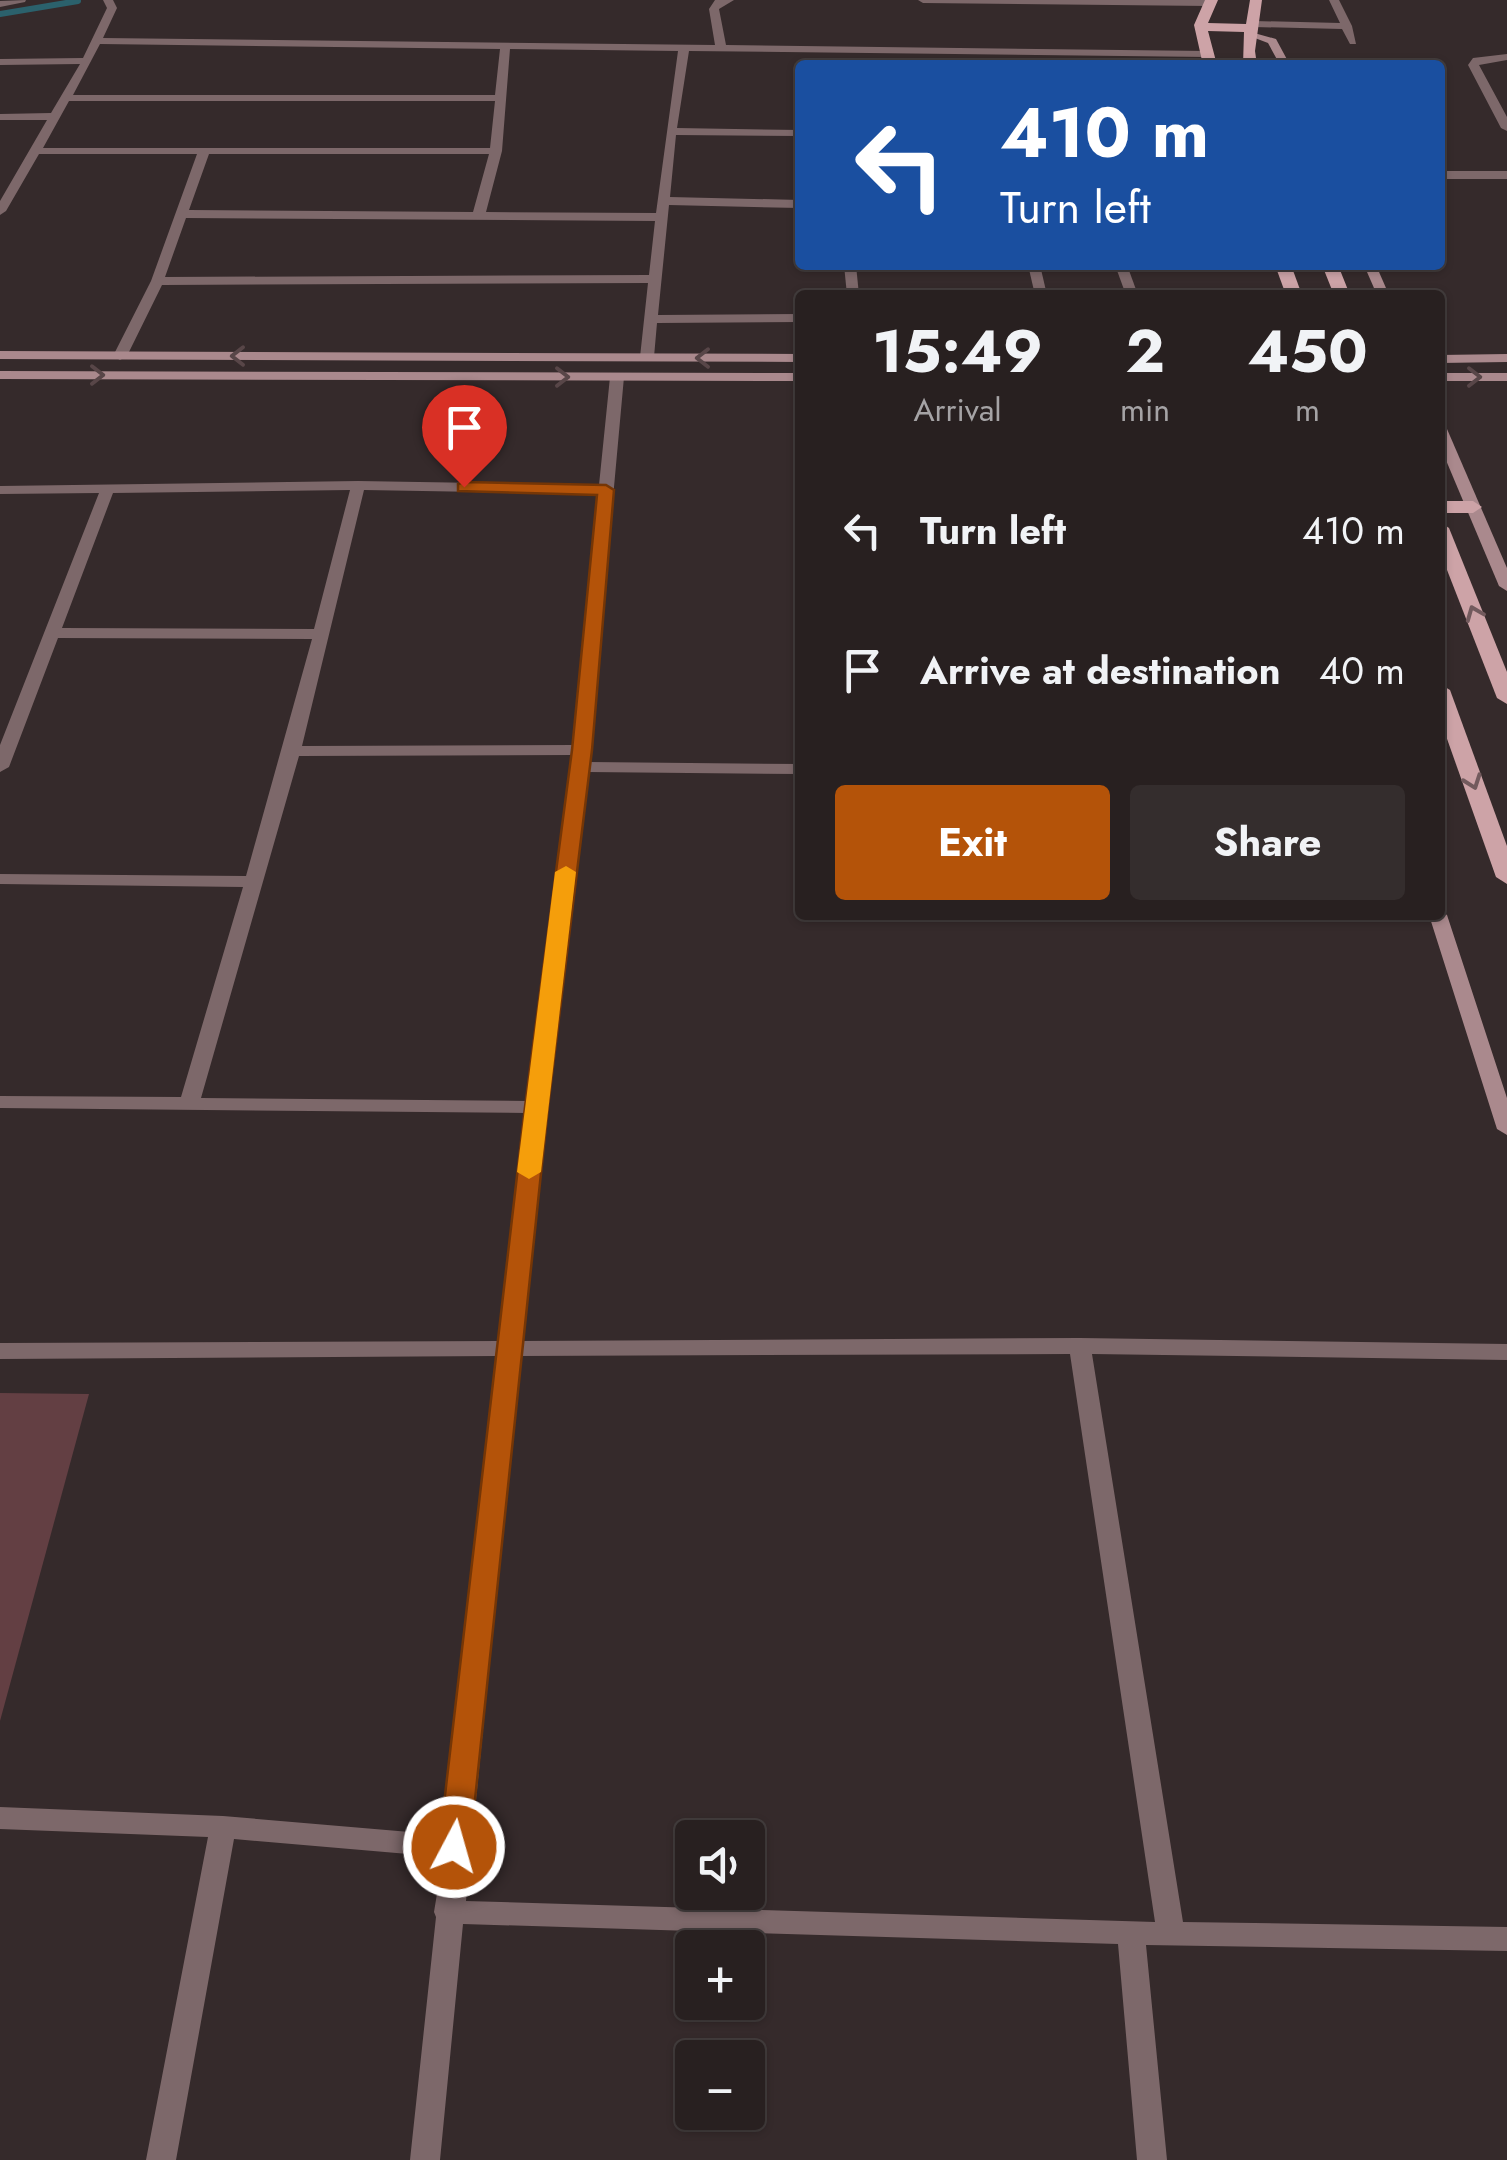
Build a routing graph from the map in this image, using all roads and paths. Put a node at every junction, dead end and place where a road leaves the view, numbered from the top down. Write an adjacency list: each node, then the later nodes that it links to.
1 (22, 0): 8 (street)
2 (108, 0): 11 (street)
3 (730, 0): 16 (street)
4 (922, 0): 7 (street)
5 (1256, 0): 10 (main road)
6 (1334, 0): 9 (lane)
7 (1210, 1): 13 (main road)
8 (0, 4)
9 (1347, 26): 10 (lane); 12 (lane)
10 (1252, 31): 13 (main road); 22 (main road); 23 (street)
11 (97, 41): 14 (street); 24 (street)
12 (1353, 42)
13 (1205, 46): 18 (street)
14 (505, 48): 15 (street); 27 (street)
15 (684, 49): 16 (street); 31 (street)
16 (721, 49): 17 (street)
17 (838, 50): 18 (street); 20 (street)
18 (982, 52): 21 (street)
19 (1507, 58): 30 (street)
20 (838, 60)
21 (984, 60)
22 (1250, 60)
23 (1282, 60)
24 (87, 61): 25 (street); 26 (street)
25 (0, 62)
26 (66, 98): 27 (street); 28 (street)
27 (504, 98): 33 (street)
28 (56, 116): 29 (street); 34 (street)
29 (0, 117)
30 (1505, 120)
31 (670, 131): 32 (street); 40 (street)
32 (795, 133)
33 (496, 150): 35 (street); 44 (street)
34 (35, 151): 35 (street); 39 (street)
35 (204, 151): 43 (street)
36 (1445, 175): 37 (street)
37 (1507, 175)
38 (0, 177): 39 (street)
39 (20, 177): 42 (street)
40 (666, 201): 41 (street); 45 (street)
41 (795, 204)
42 (0, 210)
43 (182, 214): 44 (street); 47 (street)
44 (479, 214): 45 (street)
45 (660, 217): 46 (street)
46 (654, 279): 47 (street); 49 (street)
47 (156, 281): 51 (street)
48 (795, 318): 49 (street)
49 (650, 320): 54 (street)
50 (0, 356): 51 (street)
51 (120, 356): 52 (street, one-way to 51)
52 (303, 356): 53 (street); 62 (street)
53 (394, 356): 54 (street); 63 (street)
54 (647, 358): 55 (street, one-way to 54)
55 (795, 358)
56 (1445, 358): 57 (street)
57 (1507, 358)
58 (0, 375): 62 (street, one-way to 62)
59 (795, 376): 60 (street)
60 (616, 377): 63 (street, one-way to 60); 69 (street)
61 (1445, 377): 64 (street, one-way to 64)
62 (298, 378): 63 (street)
63 (390, 378)
64 (1507, 378)
65 (1445, 441): 71 (street)
66 (358, 486): 67 (street); 69 (street); 75 (street)
67 (108, 488): 68 (street); 74 (street)
68 (0, 490)
69 (606, 490): 80 (street)
70 (1445, 507): 71 (main road)
71 (1473, 507): 73 (street)
72 (1445, 541): 76 (main road, one-way to 72)
73 (1507, 586)
74 (53, 632): 75 (street); 78 (street)
75 (321, 634): 79 (street)
76 (1507, 698)
77 (1449, 741): 83 (main road, one-way to 83)
78 (5, 744): 81 (street)
79 (292, 751): 80 (street); 85 (street)
80 (580, 758): 82 (street); 89 (street)
81 (0, 767)
82 (795, 769)
83 (1507, 878)
84 (0, 879): 85 (street)
85 (254, 882): 88 (street)
86 (1440, 920): 90 (street)
87 (0, 1102): 88 (street)
88 (190, 1102): 89 (street)
89 (536, 1107): 92 (street)
90 (1507, 1128)
91 (1080, 1346): 92 (street); 94 (street); 100 (street)
92 (508, 1350): 93 (street); 97 (street)
93 (0, 1351)
94 (1507, 1352)
95 (0, 1818): 96 (street)
96 (224, 1827): 97 (street); 102 (street)
97 (454, 1847): 98 (street)
98 (448, 1912): 99 (street); 103 (street)
99 (1131, 1933): 100 (street); 104 (street)
100 (1171, 1934): 101 (street)
101 (1507, 1938)
102 (162, 2160)
103 (425, 2160)
104 (1152, 2160)

